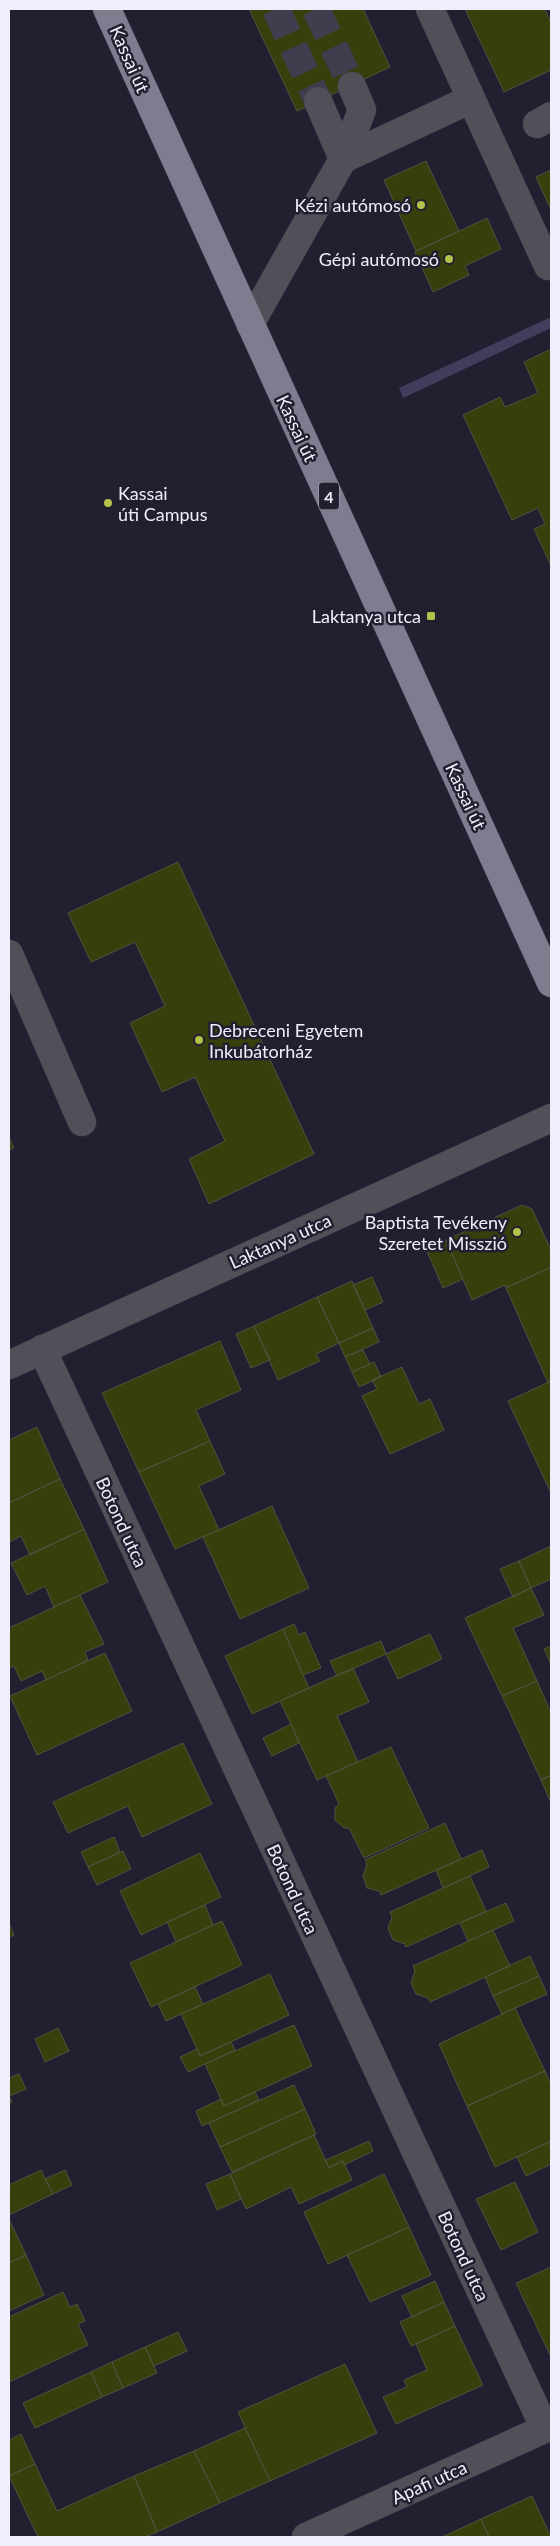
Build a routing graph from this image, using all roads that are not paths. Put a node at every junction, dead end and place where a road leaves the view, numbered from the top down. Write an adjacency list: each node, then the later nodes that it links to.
1 (107, 9): 8 (main road, Kassai út / 4)
2 (430, 9): 4 (street)
3 (352, 86): 6 (street)
4 (471, 99): 6 (street); 7 (street)
5 (318, 101): 6 (street)
6 (343, 159): 8 (street)
7 (548, 266)
8 (250, 324): 10 (main road, Kassai út / 4)
9 (9, 954): 12 (street)
10 (551, 983)
11 (551, 1118): 13 (street, Laktanya utca)
12 (82, 1122)
13 (42, 1349): 14 (street, Laktanya utca); 15 (street, Botond utca)
14 (9, 1365)
15 (548, 2427): 16 (street, Apafi utca)
16 (306, 2537)

